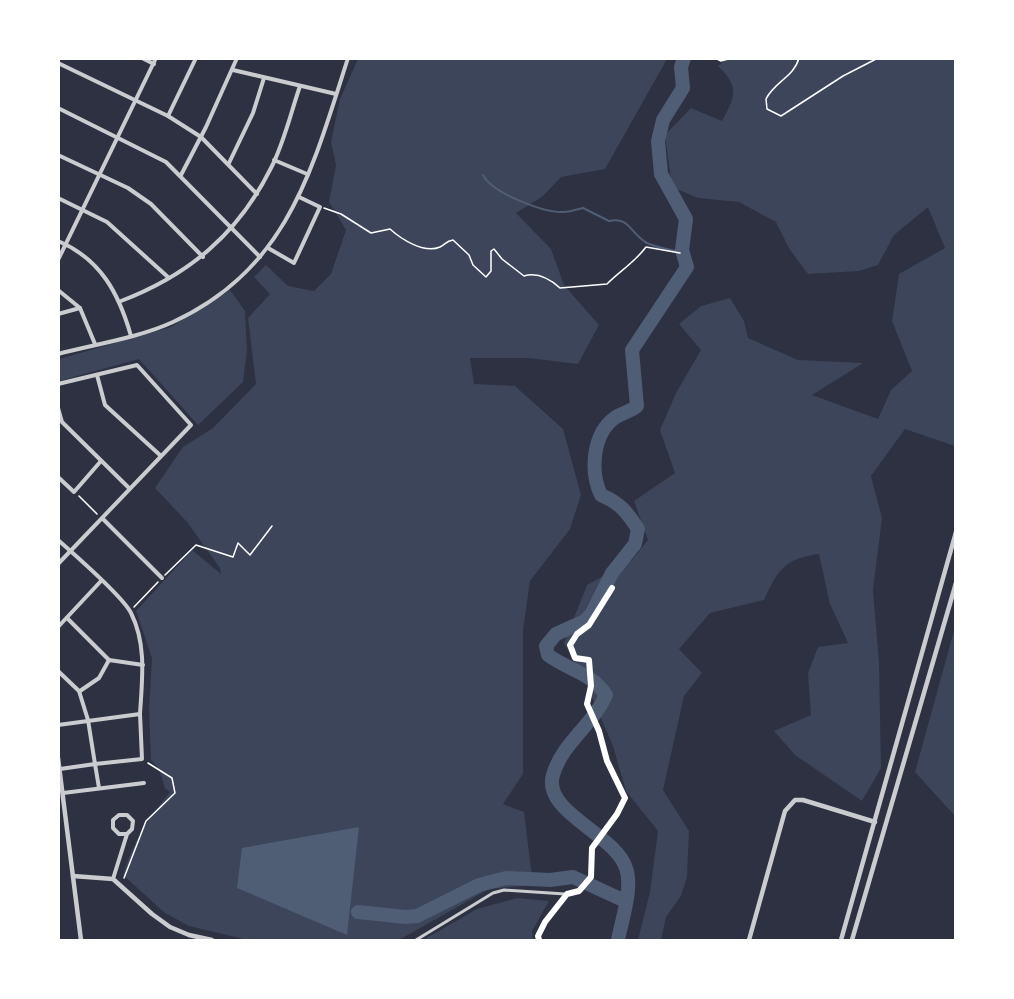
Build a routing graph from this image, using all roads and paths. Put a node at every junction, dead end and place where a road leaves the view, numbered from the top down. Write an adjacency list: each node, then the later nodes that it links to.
1 (142, 58): 11 (street)
2 (156, 58): 11 (street)
3 (196, 58): 18 (street)
4 (237, 58): 12 (street)
5 (348, 58): 15 (street)
6 (715, 58): 7 (path)
7 (732, 58)
8 (800, 58): 9 (path)
9 (878, 58)
10 (58, 63): 16 (street)
11 (154, 64): 16 (street)
12 (233, 70): 13 (street); 20 (street)
13 (264, 78): 14 (street); 23 (street)
14 (300, 86): 15 (street); 22 (street)
15 (336, 94): 25 (street)
16 (135, 101): 18 (street); 19 (street)
17 (58, 108): 19 (street)
18 (168, 116): 20 (street)
19 (120, 137): 24 (street); 26 (street)
20 (201, 137): 23 (street); 26 (street)
21 (58, 155): 24 (street)
22 (274, 160): 25 (street); 27 (street)
23 (228, 163): 27 (street)
24 (101, 174): 31 (street); 37 (street)
25 (307, 174): 28 (street)
26 (181, 175): 32 (street)
27 (257, 194): 32 (street)
28 (299, 197): 30 (street); 35 (street)
29 (58, 198): 31 (street)
30 (320, 207): 35 (street); 36 (path)
31 (83, 210): 34 (street); 40 (street)
32 (232, 230): 37 (street); 38 (street)
33 (58, 241): 34 (street)
34 (66, 244): 39 (street); 42 (street)
35 (268, 248): 38 (street)
36 (680, 253)
37 (203, 257): 40 (street)
38 (260, 257): 45 (street)
39 (58, 260)
40 (169, 278): 42 (street)
41 (58, 290): 43 (street)
42 (121, 301): 45 (street)
43 (80, 308): 44 (street); 46 (street)
44 (58, 314)
45 (131, 336): 46 (street)
46 (95, 344): 47 (street)
47 (58, 354)
48 (97, 375): 49 (street); 52 (street); 52 (street)
49 (58, 384)
50 (58, 408): 51 (street)
51 (60, 423): 53 (street)
52 (161, 456): 55 (street)
53 (102, 461): 55 (street); 56 (street)
54 (58, 477): 56 (street)
55 (129, 488): 57 (street)
56 (74, 492): 57 (path)
57 (103, 519): 61 (street); 63 (street)
58 (272, 526): 63 (path)
59 (956, 532): 84 (street)
60 (58, 540): 61 (street)
61 (71, 551): 62 (street); 64 (street)
62 (58, 564)
63 (162, 578): 67 (path)
64 (100, 581): 67 (street); 68 (street)
65 (956, 583): 97 (street)
66 (612, 588): 89 (main road)
67 (130, 612): 71 (street)
68 (67, 618): 69 (street); 70 (street)
69 (58, 627)
70 (109, 660): 71 (street); 73 (street)
71 (143, 665): 74 (street)
72 (58, 671): 73 (street)
73 (80, 691): 75 (street)
74 (140, 714): 75 (street); 78 (street)
75 (88, 720): 76 (street); 79 (street)
76 (58, 725)
77 (58, 758): 80 (street)
78 (142, 759): 79 (street); 88 (path)
79 (95, 764): 80 (street); 82 (street)
80 (60, 769): 83 (street)
81 (144, 783): 82 (street)
82 (99, 788): 83 (street)
83 (63, 793): 86 (street)
84 (875, 822): 95 (street); 96 (street)
85 (127, 834): 85 (street); 87 (street)
86 (73, 876): 87 (street); 91 (street)
87 (113, 879): 88 (street)
88 (121, 885): 90 (street)
89 (567, 894): 93 (street); 94 (main road)
90 (199, 939): 92 (street)
91 (81, 940)
92 (212, 940)
93 (416, 940)
94 (539, 940)
95 (748, 940)
96 (841, 940)
97 (852, 940)

